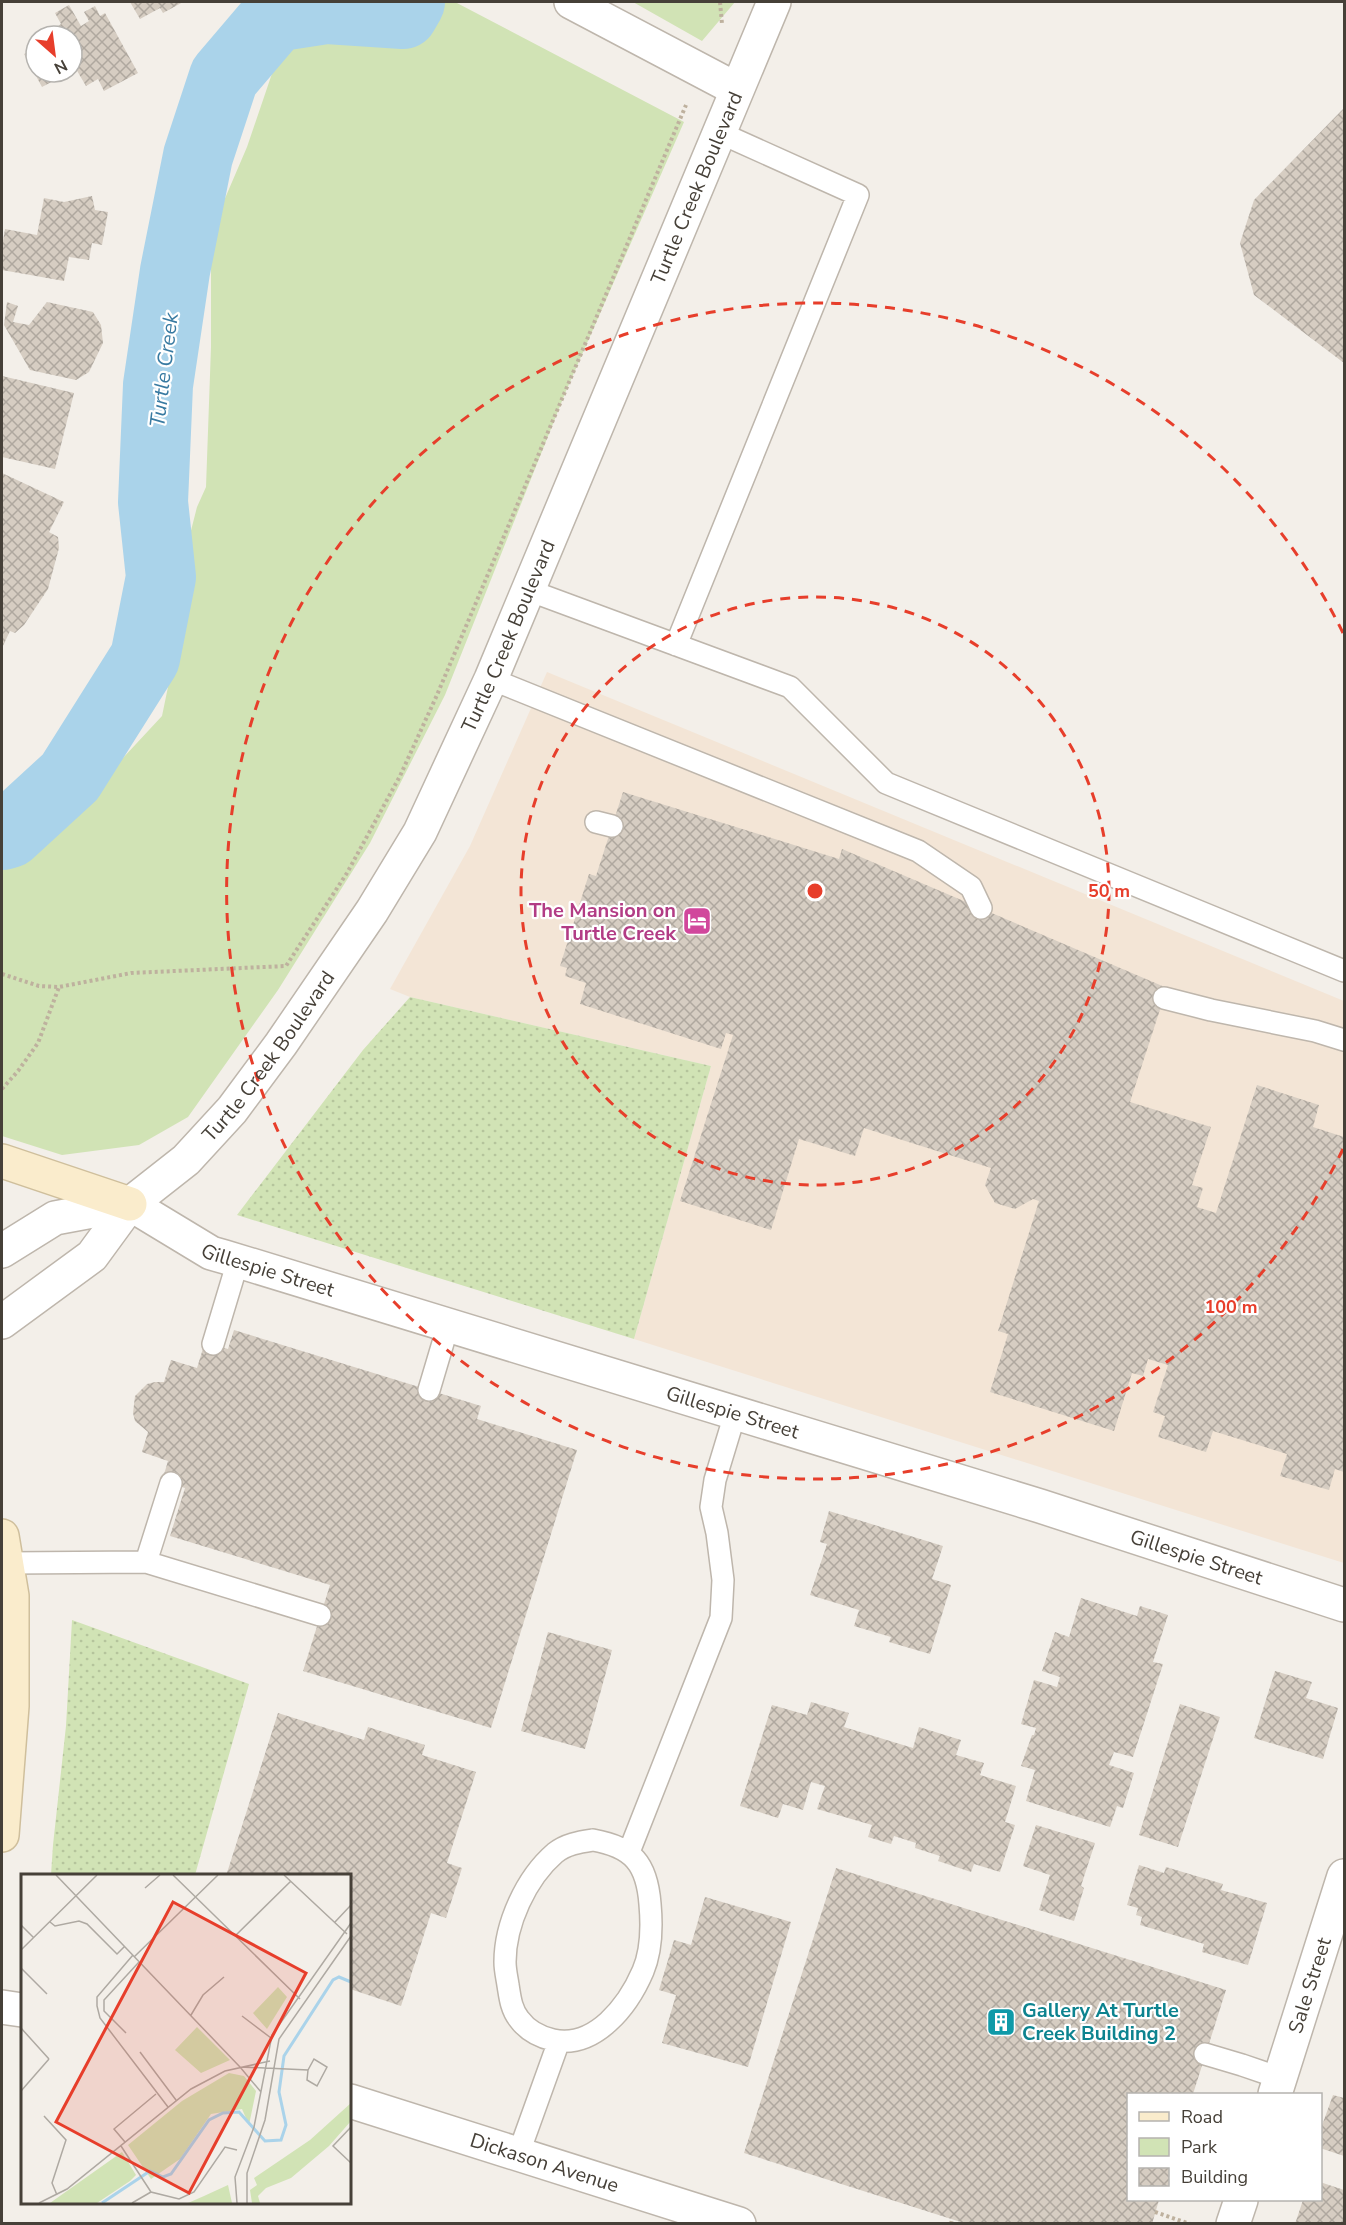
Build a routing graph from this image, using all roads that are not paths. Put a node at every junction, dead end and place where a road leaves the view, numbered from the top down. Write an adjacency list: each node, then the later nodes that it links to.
1 (571, 2): 3 (street)
2 (774, 2): 3 (street, Turtle Creek Boulevard)
3 (736, 89): 4 (street, Turtle Creek Boulevard)
4 (718, 132): 5 (street, Turtle Creek Boulevard); 6 (lane)
5 (528, 590): 6 (lane); 7 (street, Turtle Creek Boulevard)
6 (676, 645): 9 (lane)
7 (491, 679): 8 (lane); 13 (street, Turtle Creek Boulevard)
8 (981, 908)
9 (1344, 971)
10 (1164, 998): 11 (lane)
11 (1344, 1040)
12 (2, 1161): 13 (main road)
13 (130, 1204): 14 (street, Turtle Creek Boulevard); 15 (street, Gillespie Street); 16 (street, Turtle Creek Boulevard)
14 (2, 1251)
15 (238, 1261): 17 (street, Gillespie Street); 18 (lane)
16 (2, 1322)
17 (448, 1326): 19 (lane); 20 (street, Gillespie Street)
18 (213, 1344)
19 (429, 1390)
20 (735, 1414): 24 (street, Gillespie Street); 27 (lane)
21 (171, 1483): 23 (lane)
22 (5, 1550): 23 (lane); 26 (main road)
23 (146, 1562): 25 (lane)
24 (1344, 1605)
25 (320, 1615)
26 (2, 1835)
27 (629, 1852): 31 (lane); 31 (lane)
28 (1344, 1876): 33 (street, Sale Street)
29 (2, 2007): 30 (street)
30 (21, 2010)
31 (559, 2041): 35 (lane)
32 (1205, 2055): 33 (lane)
33 (1277, 2086)
34 (351, 2101): 35 (street, Dickason Avenue)
35 (518, 2155): 37 (street, Dickason Avenue)
36 (1240, 2201): 38 (street)
37 (722, 2221)
38 (1233, 2223)

